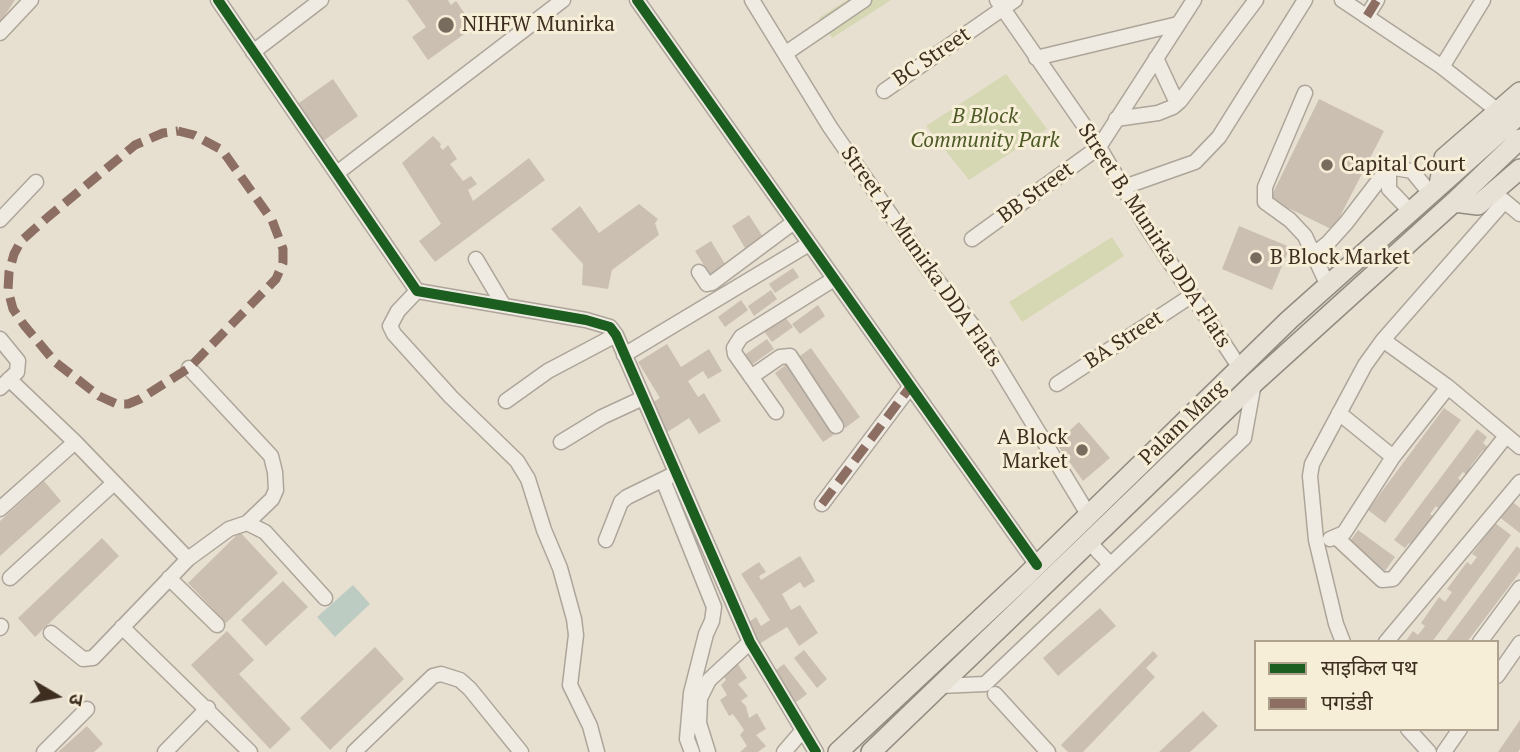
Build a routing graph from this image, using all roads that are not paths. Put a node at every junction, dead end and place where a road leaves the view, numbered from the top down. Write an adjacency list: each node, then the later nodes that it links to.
1 (31, 0): 17 (street)
2 (218, 0): 18 (street)
3 (321, 0): 18 (street)
4 (563, 0): 34 (street)
5 (637, 0): 43 (street)
6 (752, 0): 19 (street, Street A, Munirka DDA Flats)
7 (864, 0): 19 (street)
8 (1194, 0): 16 (street)
9 (1256, 0): 26 (street)
10 (1305, 0): 36 (street)
11 (1342, 0): 15 (street)
12 (1377, 0): 15 (street)
13 (1483, 0): 22 (street)
14 (1005, 3): 20 (street, Street B, Munirka DDA Flats); 23 (street, BC Street)
15 (1367, 16): 22 (street)
16 (1178, 24): 20 (street); 21 (street)
17 (0, 33)
18 (253, 52): 34 (street)
19 (786, 53): 81 (street, Street A, Munirka DDA Flats)
20 (1036, 58): 31 (street, Street B, Munirka DDA Flats)
21 (1156, 58): 26 (street); 29 (street)
22 (1441, 67): 27 (street)
23 (884, 91)
24 (1520, 92): 27 (main road, Palam Marg)
25 (1305, 93): 46 (street)
26 (1177, 103): 29 (street)
27 (1498, 111): 37 (main road, Palam Marg)
28 (1520, 114): 30 (main road)
29 (1116, 119): 31 (street)
30 (1509, 141): 37 (main road); 39 (main road, Palam Marg)
31 (1099, 147): 36 (street, Street B, Munirka DDA Flats); 44 (street, BB Street)
32 (1389, 167): 37 (street); 40 (street); 46 (street)
33 (1520, 169): 38 (main road)
34 (337, 173): 51 (street)
35 (36, 182): 42 (street)
36 (1124, 187): 52 (street, Street B, Munirka DDA Flats)
37 (1435, 189): 40 (main road, Palam Marg)
38 (1499, 197): 39 (main road); 41 (street); 56 (street)
39 (1454, 202): 62 (main road, Palam Marg)
40 (1410, 211): 50 (main road, Palam Marg)
41 (1520, 214)
42 (0, 220)
43 (794, 222): 45 (street); 48 (street)
44 (972, 239)
45 (809, 244): 49 (street); 57 (street)
46 (1314, 254): 50 (street)
47 (475, 258): 53 (street)
48 (699, 272)
49 (834, 279): 60 (street); 64 (street)
50 (1328, 286): 59 (main road, Palam Marg)
51 (417, 291): 53 (street); 115 (street)
52 (1191, 296): 59 (street, Street B, Munirka DDA Flats); 63 (street, BA Street)
53 (504, 306): 54 (street)
54 (616, 335): 57 (street); 67 (street)
55 (0, 338): 61 (street)
56 (1383, 340): 65 (street); 69 (street)
57 (624, 355): 66 (street)
58 (189, 368): 82 (street)
59 (1240, 368): 81 (main road, Palam Marg)
60 (751, 377): 68 (street); 70 (street)
61 (5, 383): 72 (street)
62 (1254, 383): 86 (main road, Palam Marg); 88 (street)
63 (1057, 384)
64 (910, 387): 79 (street); 89 (street)
65 (1448, 387): 71 (street); 75 (street)
66 (643, 398): 73 (street); 76 (street)
67 (506, 401)
68 (776, 412)
69 (1339, 413): 75 (street); 85 (street)
70 (836, 426)
71 (1506, 436): 74 (street); 83 (street)
72 (75, 442): 77 (street); 80 (street)
73 (561, 443)
74 (1520, 447)
75 (1392, 457): 83 (street)
76 (669, 477): 84 (street); 100 (street); 116 (street)
77 (114, 482): 87 (street); 90 (street)
78 (1518, 489): 98 (street)
79 (822, 504)
80 (0, 509)
81 (1088, 514): 89 (main road, Palam Marg)
82 (247, 523): 87 (street); 93 (street)
83 (1337, 538): 85 (street)
84 (606, 540)
85 (1316, 540): 97 (street)
86 (1089, 542): 88 (street); 103 (main road, Palam Marg)
87 (188, 559): 91 (street)
88 (1110, 564): 103 (street)
89 (1037, 565): 120 (main road, Palam Marg)
90 (10, 578)
91 (169, 578): 94 (street); 95 (street)
92 (1520, 588): 99 (street)
93 (325, 598)
94 (217, 625)
95 (122, 627): 96 (street); 105 (street)
96 (51, 633)
97 (1342, 640)
98 (1388, 640)
99 (1481, 640)
100 (750, 642): 107 (street); 117 (street)
101 (1520, 643): 102 (street)
102 (1499, 673)
103 (940, 685): 121 (main road, Palam Marg)
104 (995, 694): 122 (street)
105 (208, 708): 111 (street); 112 (street)
106 (87, 709): 110 (street)
107 (803, 730): 118 (street); 119 (street)
108 (1411, 731): 123 (street)
109 (1459, 731): 124 (street)
110 (44, 752)
111 (165, 752)
112 (250, 752)
113 (354, 752): 114 (street)
114 (521, 752)
115 (597, 752)
116 (692, 752)
117 (708, 752)
118 (784, 752)
119 (816, 752)
120 (838, 752)
121 (871, 752)
122 (1048, 752)
123 (1429, 752)
124 (1444, 752)

